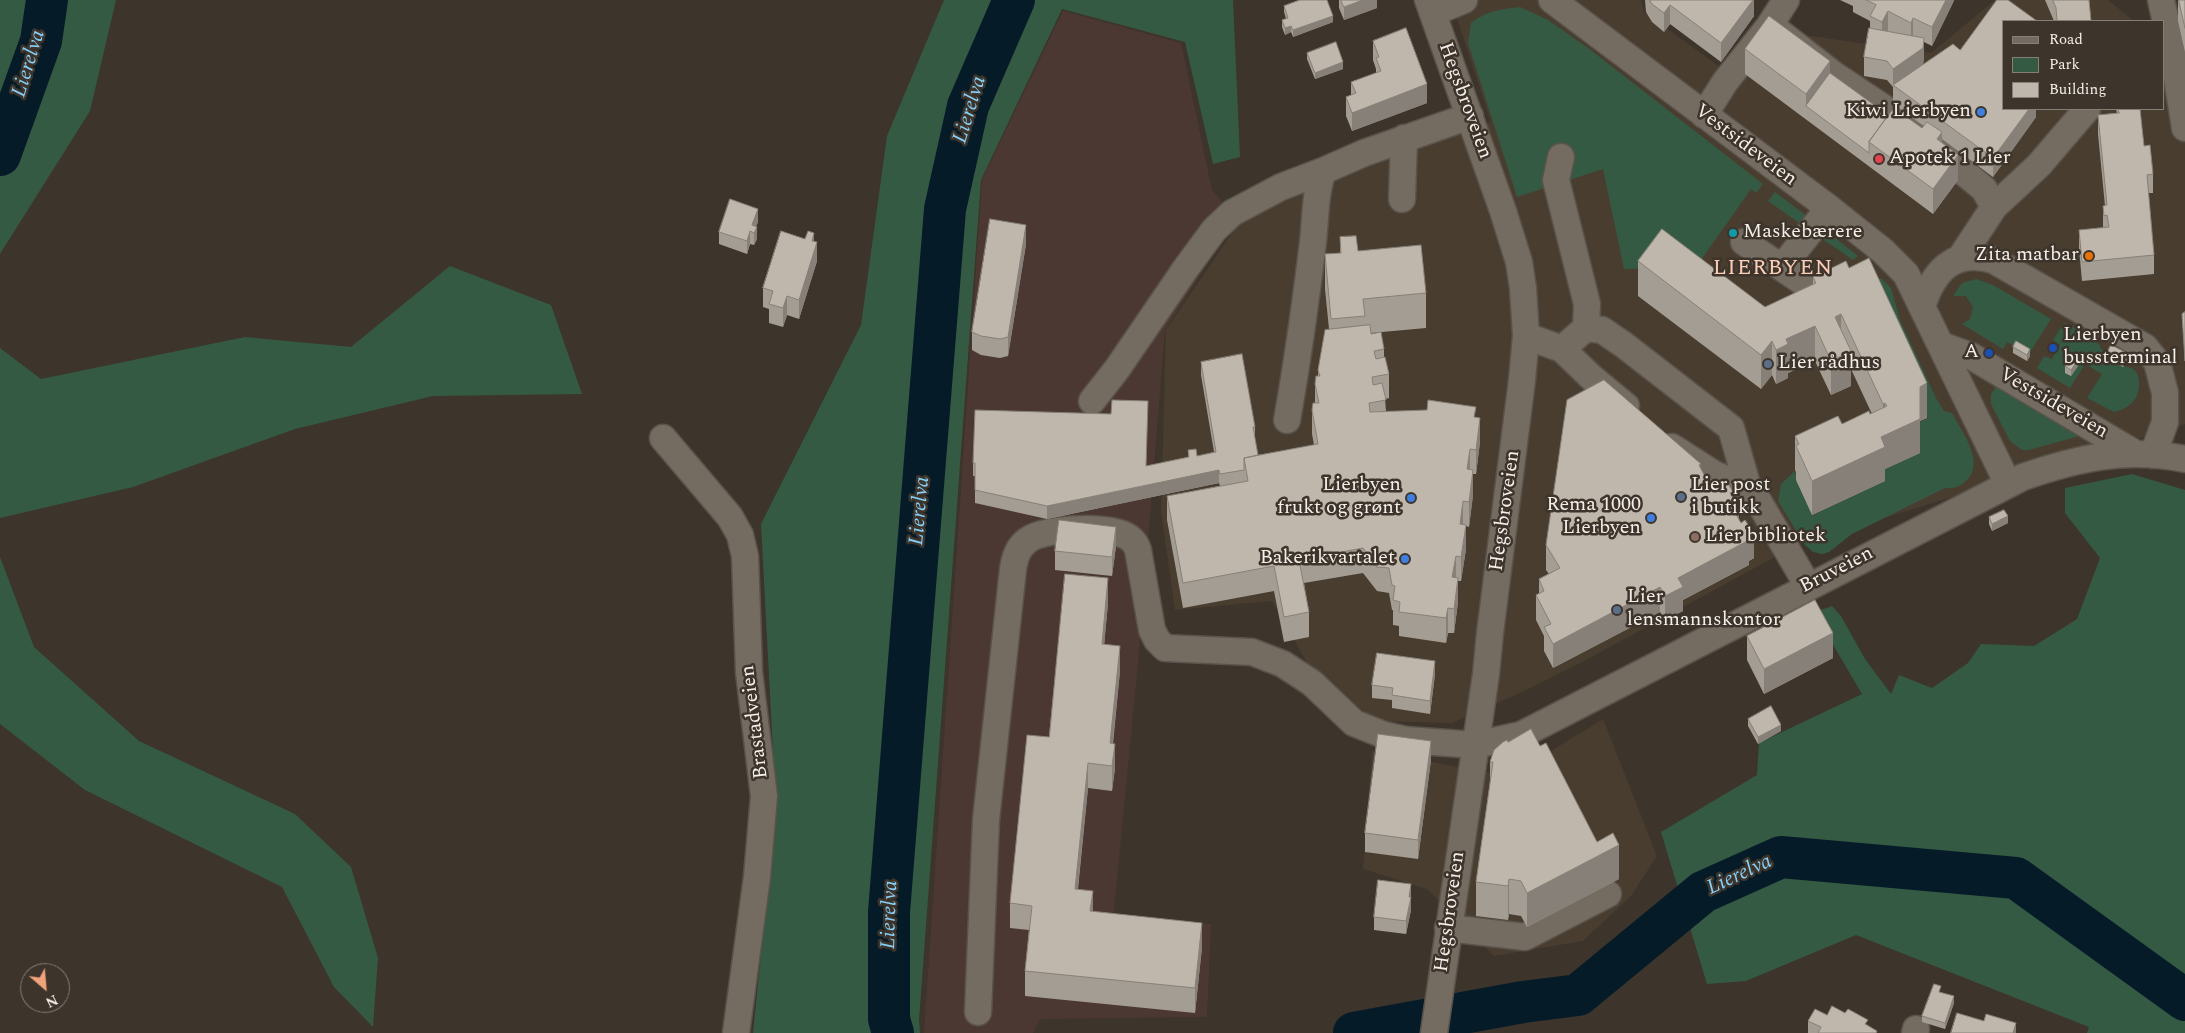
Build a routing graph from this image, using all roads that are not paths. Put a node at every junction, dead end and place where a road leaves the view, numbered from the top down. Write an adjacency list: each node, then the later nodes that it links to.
1 (1464, 0): 5 (street)
2 (1552, 0): 8 (street, Vestsideveien)
3 (1786, 0): 6 (street)
4 (2161, 0): 10 (street)
5 (1431, 7): 9 (street, Hegsbroveien)
6 (1770, 25): 8 (street); 15 (street)
7 (2086, 110): 15 (street)
8 (1704, 115): 16 (street, Vestsideveien)
9 (1470, 116): 11 (street); 23 (street, Hegsbroveien)
10 (2185, 128)
11 (1404, 138): 13 (street); 14 (street)
12 (1561, 157): 22 (street)
13 (1324, 171): 26 (street); 28 (street)
14 (1402, 198)
15 (1994, 207): 18 (street)
16 (1829, 208): 19 (street, Vestsideveien); 20 (street)
17 (1744, 242): 20 (street)
18 (1961, 257): 21 (street); 27 (street)
19 (1870, 263): 20 (street); 21 (street, Vestsideveien)
20 (1782, 267)
21 (1922, 307): 24 (street, Vestsideveien)
22 (1586, 328): 25 (street); 33 (street)
23 (1526, 336): 25 (street); 35 (street, Hegsbroveien)
24 (1941, 345): 30 (street, Vestsideveien); 32 (street, Vestsideveien)
25 (1562, 349): 33 (street)
26 (1092, 401)
27 (2175, 402): 30 (street)
28 (1287, 420)
29 (663, 438): 39 (street, Brastadveien)
30 (2145, 454): 31 (street, Bruveien); 32 (street, Bruveien)
31 (2185, 459)
32 (2008, 484): 34 (street, Bruveien)
33 (1749, 491): 34 (street)
34 (1808, 586): 35 (street, Bruveien)
35 (1475, 745): 37 (street, Hegsbroveien); 38 (street, Bruveien)
36 (1608, 894): 37 (street)
37 (1447, 934): 40 (street, Hegsbroveien)
38 (978, 1012)
39 (736, 1033)
40 (1434, 1033)

